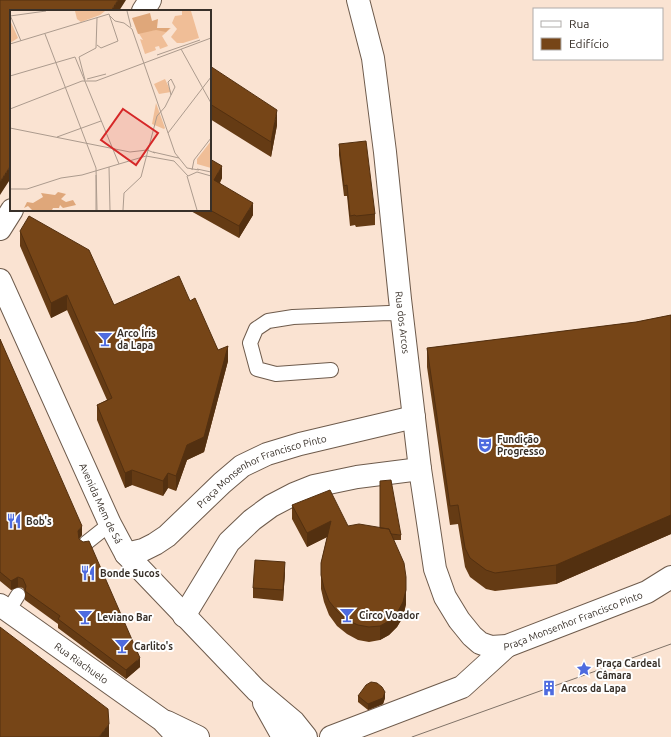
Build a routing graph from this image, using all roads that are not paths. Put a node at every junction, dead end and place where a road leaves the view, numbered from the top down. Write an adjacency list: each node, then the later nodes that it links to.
1 (150, 0): 3 (street)
2 (358, 0): 7 (street, Rua dos Arcos)
3 (144, 10)
4 (11, 211): 5 (street)
5 (0, 229)
6 (0, 280): 11 (street, Avenida Mem de Sá)
7 (402, 314): 8 (lane); 9 (street, Rua dos Arcos)
8 (331, 370)
9 (414, 417): 10 (street, Rua dos Arcos); 13 (street, Praça Monsenhor Francisco Pinto)
10 (420, 469): 16 (street); 17 (street, Rua dos Arcos)
11 (110, 524): 12 (lane); 13 (street, Avenida Mem de Sá)
12 (86, 543)
13 (126, 554): 16 (street, Avenida Mem de Sá)
14 (671, 577): 18 (street, Praça Monsenhor Francisco Pinto)
15 (9, 604): 20 (street, Rua Riachuelo)
16 (184, 616): 19 (street, Avenida Mem de Sá)
17 (472, 636): 18 (street, Praça Monsenhor Francisco Pinto)
18 (507, 646): 25 (street)
19 (256, 690): 23 (street, Avenida Mem de Sá); 24 (street, Avenida Mem de Sá)
20 (162, 720): 21 (street, Rua Riachuelo); 22 (street, Rua Riachuelo)
21 (178, 737)
22 (198, 737)
23 (283, 737)
24 (306, 737)
25 (331, 737)

